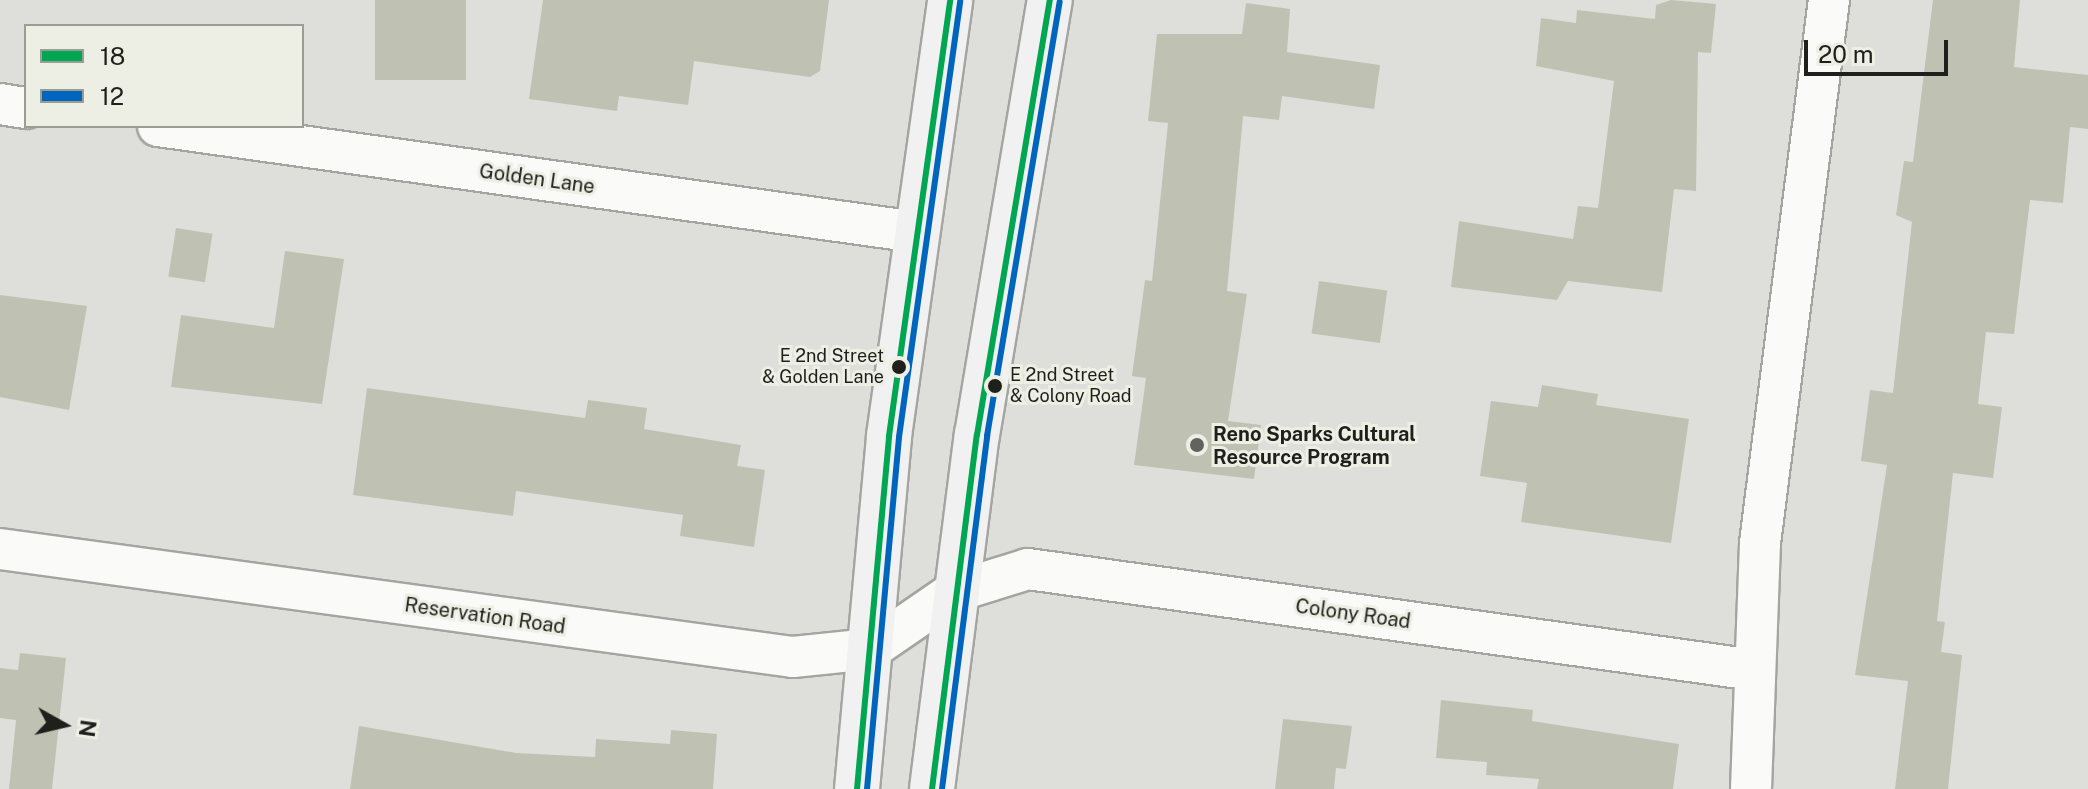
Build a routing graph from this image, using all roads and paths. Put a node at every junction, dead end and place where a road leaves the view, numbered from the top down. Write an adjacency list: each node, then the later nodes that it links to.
1 (950, 0): 9 (main road)
2 (1031, 0): 5 (main road)
3 (1050, 0): 5 (main road)
4 (1829, 0): 13 (street)
5 (1041, 49): 11 (main road)
6 (0, 104): 7 (street)
7 (24, 108)
8 (172, 128): 9 (street, Golden Lane)
9 (916, 232): 12 (main road)
10 (0, 549): 12 (street, Reservation Road)
11 (954, 592): 12 (street); 13 (street, Colony Road); 15 (main road)
12 (871, 649): 14 (main road)
13 (1754, 670): 16 (street)
14 (857, 789)
15 (932, 789)
16 (1751, 789)

